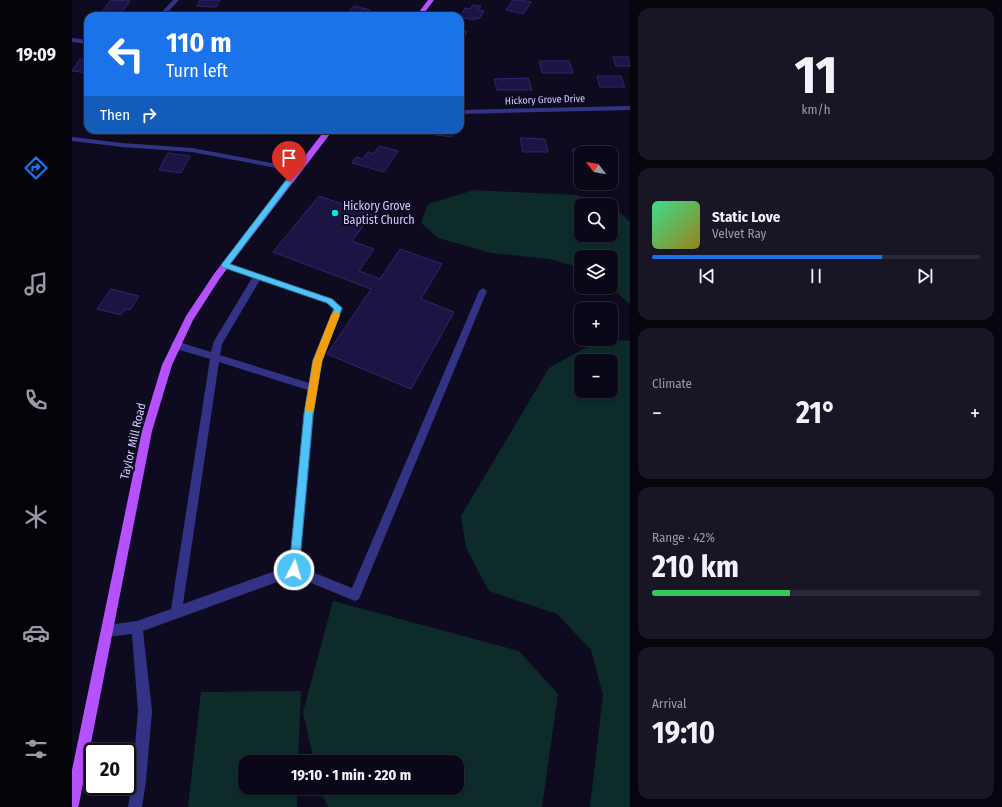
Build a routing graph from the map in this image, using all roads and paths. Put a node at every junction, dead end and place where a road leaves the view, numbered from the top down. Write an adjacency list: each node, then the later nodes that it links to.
1 (176, 0): 3 (street)
2 (431, 0): 4 (main road)
3 (165, 12)
4 (422, 12)
5 (72, 40): 6 (street)
6 (84, 42)
7 (630, 108): 8 (street, Hickory Grove Drive)
8 (464, 112)
9 (326, 134): 11 (main road, Taylor Mill Road)
10 (72, 139): 11 (street)
11 (298, 170): 12 (main road, Taylor Mill Road)
12 (225, 265): 13 (street); 15 (main road, Taylor Mill Road)
13 (258, 276): 16 (street); 17 (street)
14 (483, 291): 18 (street)
15 (176, 345): 16 (street); 21 (main road, Taylor Mill Road)
16 (215, 358): 17 (street); 19 (street)
17 (313, 388): 18 (street)
18 (294, 570): 19 (street)
19 (176, 613): 20 (street)
20 (137, 627): 21 (street); 23 (street)
21 (107, 631): 22 (main road, Taylor Mill Road)
22 (72, 804)
23 (135, 807)

